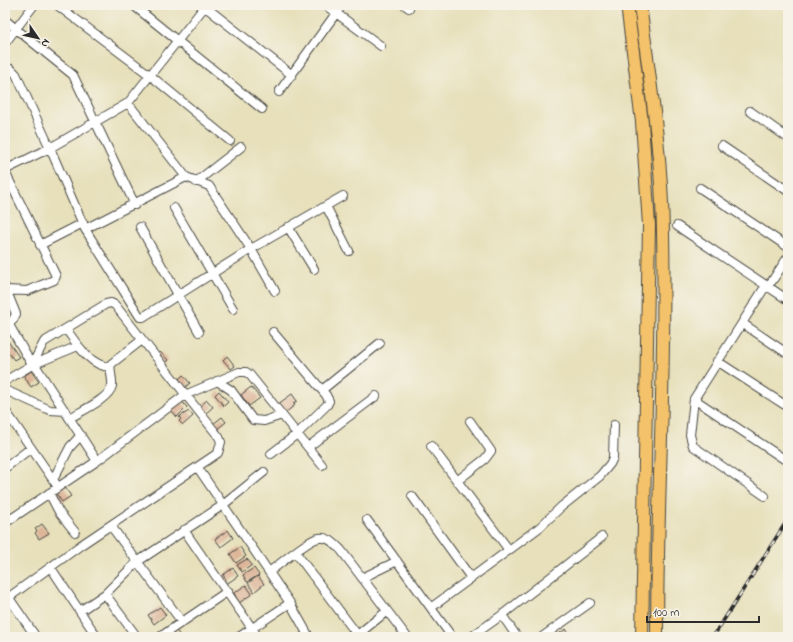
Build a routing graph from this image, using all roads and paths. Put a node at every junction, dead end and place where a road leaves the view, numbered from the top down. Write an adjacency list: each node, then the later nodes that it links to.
1 (34, 5): 11 (street)
2 (57, 5): 17 (street)
3 (133, 5): 12 (street)
4 (325, 5): 9 (street)
5 (342, 5): 9 (street)
6 (627, 5): 137 (highway)
7 (640, 5): 138 (highway)
8 (204, 6): 12 (street); 16 (street)
9 (336, 13): 14 (street); 16 (street)
10 (5, 20): 11 (street)
11 (16, 29): 13 (street); 22 (street)
12 (178, 42): 17 (street); 20 (street)
13 (5, 43)
14 (381, 46)
15 (5, 68): 27 (street)
16 (292, 75): 18 (street)
17 (151, 76): 19 (street); 24 (street)
18 (279, 92)
19 (128, 103): 22 (street); 29 (street)
20 (262, 109)
21 (750, 111): 23 (street)
22 (95, 122): 27 (street); 34 (street)
23 (788, 138)
24 (230, 141)
25 (722, 146): 32 (street)
26 (241, 147): 30 (street)
27 (50, 148): 28 (street); 37 (street)
28 (5, 171): 41 (street)
29 (186, 177): 30 (street); 34 (street)
30 (196, 182): 43 (street)
31 (700, 188): 42 (street)
32 (788, 191)
33 (343, 196): 35 (street)
34 (135, 204): 37 (street)
35 (326, 206): 40 (street); 44 (street)
36 (174, 208): 47 (street)
37 (84, 226): 41 (street); 54 (street)
38 (677, 226): 48 (street)
39 (140, 227): 51 (street)
40 (288, 227): 43 (street); 46 (street)
41 (40, 245): 49 (street)
42 (788, 248)
43 (251, 249): 47 (street); 50 (street)
44 (349, 251)
45 (788, 257): 48 (street)
46 (314, 269)
47 (213, 273): 51 (street); 53 (street)
48 (768, 286): 52 (street); 56 (street)
49 (6, 288): 55 (street)
50 (275, 291)
51 (178, 295): 54 (street); 59 (street)
52 (788, 300)
53 (232, 309)
54 (140, 316): 57 (street)
55 (7, 323): 66 (street)
56 (742, 323): 64 (street); 65 (street)
57 (130, 325): 58 (street); 61 (street)
58 (66, 329): 63 (street); 66 (street)
59 (199, 332)
60 (273, 332): 71 (street)
61 (142, 340): 67 (street); 72 (street)
62 (380, 343): 71 (street)
63 (78, 346): 66 (street); 67 (street)
64 (788, 354)
65 (717, 361): 74 (street); 75 (street)
66 (32, 365): 69 (street); 77 (street)
67 (110, 367): 77 (street)
68 (217, 381): 72 (street); 78 (street); 78 (street)
69 (5, 382)
70 (5, 390): 77 (street)
71 (322, 390): 81 (street)
72 (185, 395): 88 (street); 91 (street)
73 (376, 396): 84 (street)
74 (694, 399): 87 (street); 97 (street)
75 (788, 407)
76 (6, 413): 85 (street)
77 (68, 415): 82 (street)
78 (282, 415): 81 (street)
79 (470, 421): 93 (street)
80 (614, 426): 105 (street)
81 (297, 434): 84 (street); 86 (street)
82 (81, 435): 88 (street); 94 (street)
83 (431, 446): 93 (street)
84 (308, 447): 89 (street)
85 (32, 448): 90 (street); 94 (street)
86 (270, 454)
87 (784, 459)
88 (97, 461): 94 (street)
89 (322, 464)
90 (5, 468)
91 (198, 468): 98 (street); 101 (street)
92 (264, 472): 98 (street)
93 (457, 481): 105 (street)
94 (56, 484): 95 (street)
95 (49, 493): 100 (street); 103 (street)
96 (412, 496): 112 (street)
97 (765, 496)
98 (223, 505): 102 (street); 110 (street)
99 (367, 520): 107 (street)
100 (5, 523)
101 (111, 526): 108 (street); 109 (street)
102 (184, 530): 108 (street); 113 (street)
103 (75, 532)
104 (602, 537): 121 (street)
105 (509, 550): 112 (street)
106 (296, 553): 110 (street); 111 (street); 124 (street)
107 (397, 561): 111 (street); 118 (street)
108 (138, 562): 114 (street); 122 (street)
109 (51, 568): 115 (street); 119 (street)
110 (269, 572): 116 (street)
111 (362, 578): 120 (street)
112 (471, 578): 118 (street)
113 (228, 591): 122 (street); 123 (street)
114 (105, 594): 119 (street); 127 (street)
115 (7, 599): 125 (street)
116 (290, 603): 123 (street); 131 (street)
117 (590, 603): 136 (street)
118 (432, 607): 133 (street)
119 (80, 611): 126 (street)
120 (387, 611): 124 (street); 132 (street)
121 (502, 615): 134 (street); 135 (street)
122 (182, 622): 128 (street)
123 (253, 628): 129 (street); 130 (street)
124 (357, 636)
125 (36, 637)
126 (97, 637)
127 (137, 637)
128 (160, 637)
129 (239, 637)
130 (258, 637)
131 (304, 637)
132 (407, 637)
133 (452, 637)
134 (471, 637)
135 (517, 637)
136 (542, 637)
137 (642, 637)
138 (657, 637)

